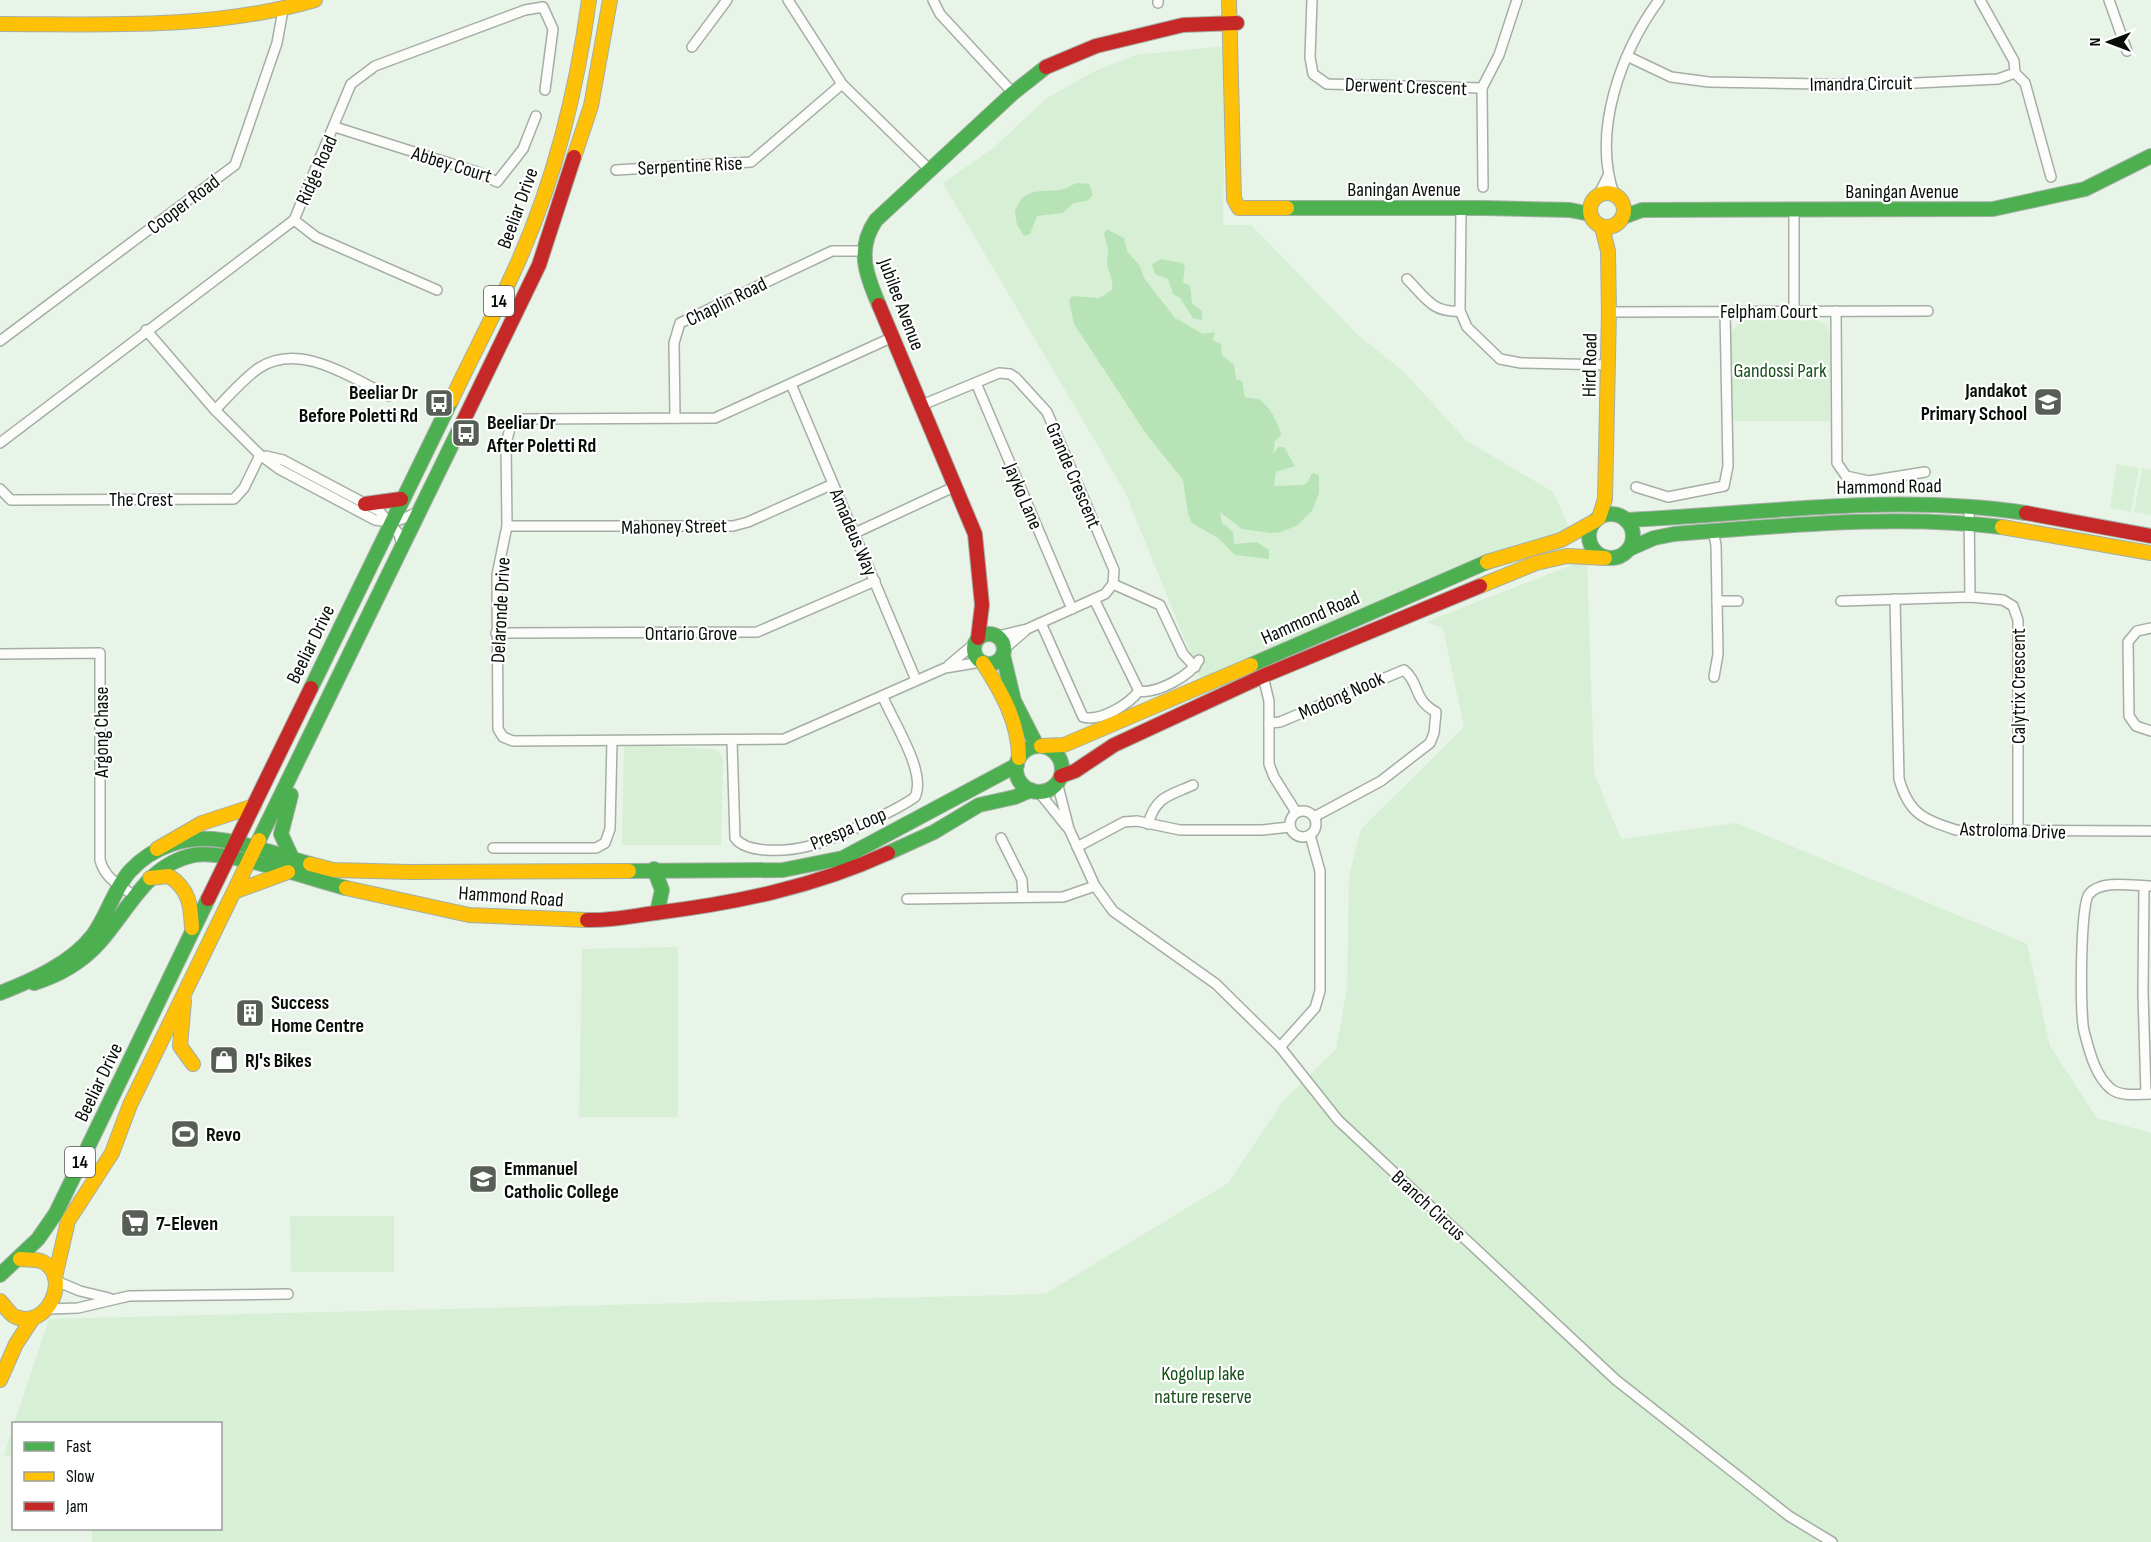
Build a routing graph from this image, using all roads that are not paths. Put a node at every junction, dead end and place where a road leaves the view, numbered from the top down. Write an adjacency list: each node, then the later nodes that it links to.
1 (315, 0): 14 (main road)
2 (589, 0): 67 (main road, Beeliar Drive / 14)
3 (727, 0): 17 (street)
4 (788, 0): 21 (street)
5 (933, 0): 24 (street)
6 (1229, 0): 16 (main road)
7 (1237, 0): 16 (main road)
8 (1312, 0): 22 (street, Derwent Crescent)
9 (1517, 0): 22 (street, Derwent Crescent)
10 (1659, 0): 19 (street)
11 (1980, 0): 20 (street)
12 (2109, 0): 18 (street)
13 (609, 3): 70 (main road, Beeliar Drive / 14)
14 (283, 10): 15 (main road); 51 (street, Cooper Road)
15 (0, 24)
16 (1233, 28): 24 (main road, Jubilee Avenue); 35 (main road, Baningan Avenue)
17 (692, 47)
18 (2127, 51)
19 (1629, 57): 20 (street, Imandra Circuit); 30 (street)
20 (2015, 73): 31 (street)
21 (842, 84): 28 (street, Serpentine Rise); 29 (street)
22 (1482, 88): 32 (street)
23 (545, 90): 26 (street, Ridge Road)
24 (1013, 93): 29 (main road, Jubilee Avenue)
25 (536, 116): 26 (street, Abbey Court)
26 (335, 127): 38 (street, Ridge Road)
27 (2151, 156): 37 (main road, Baningan Avenue)
28 (616, 170)
29 (931, 171): 40 (main road, Jubilee Avenue)
30 (1608, 176): 33 (street); 34 (street)
31 (2051, 177)
32 (1483, 187)
33 (1619, 198): 34 (main road, Baningan Avenue); 36 (main road, Baningan Avenue); 39 (main road, Hird Road)
34 (1593, 204): 35 (main road, Baningan Avenue); 39 (main road)
35 (1461, 208): 44 (street)
36 (1642, 210): 37 (main road, Baningan Avenue); 39 (main road, Baningan Avenue)
37 (1794, 211): 43 (street)
38 (294, 219): 42 (street); 49 (street, Ridge Road)
39 (1613, 223): 48 (main road, Hird Road)
40 (863, 251): 50 (main road, Jubilee Avenue); 58 (street, Chaplin Road)
41 (1407, 279): 44 (street)
42 (437, 290)
43 (1794, 310): 45 (street, Felpham Court); 46 (street, Felpham Court)
44 (1460, 311): 52 (street)
45 (1725, 311): 48 (street, Felpham Court); 65 (street)
46 (1836, 311): 47 (street, Felpham Court); 61 (street)
47 (1928, 311)
48 (1609, 312): 52 (main road, Hird Road)
49 (146, 330): 57 (street); 59 (street, Ridge Road)
50 (893, 337): 54 (street, Delaronde Drive); 56 (main road, Jubilee Avenue)
51 (0, 341)
52 (1609, 365): 62 (main road, Hird Road)
53 (976, 383): 56 (street, Grande Crescent); 84 (street, Grande Crescent); 92 (street, Jayko Lane)
54 (791, 384): 58 (street, Delaronde Drive); 63 (street, Amadeus Way)
55 (389, 396): 57 (street)
56 (922, 405): 64 (main road, Jubilee Avenue)
57 (215, 410): 60 (street)
58 (675, 418): 75 (street, Delaronde Drive)
59 (0, 443)
60 (260, 455): 66 (street, The Crest); 68 (street); 73 (street)
61 (1925, 472)
62 (1606, 479): 71 (main road, Hird Road); 72 (main road, Hird Road)
63 (833, 484): 75 (street, Mahoney Street); 77 (street, Amadeus Way)
64 (957, 486): 77 (street); 91 (main road, Jubilee Avenue)
65 (1636, 487)
66 (0, 489)
67 (401, 499): 68 (main road); 73 (main road, Beeliar Drive / 14)
68 (365, 504): 73 (street)
69 (1969, 506): 71 (main road, Hammond Road); 74 (street); 78 (main road, Hammond Road)
70 (420, 511): 73 (street); 79 (main road, Beeliar Drive / 14)
71 (1623, 518): 72 (main road); 80 (main road)
72 (1597, 519): 82 (main road); 113 (main road, Hammond Road)
73 (390, 522): 79 (street); 118 (main road, Beeliar Drive / 14)
74 (1969, 524): 76 (main road, Hammond Road); 81 (main road, Hammond Road); 85 (street)
75 (507, 526): 96 (street, Delaronde Drive)
76 (1713, 531): 80 (main road, Hammond Road); 88 (street)
77 (855, 533): 83 (street, Amadeus Way)
78 (2151, 536)
79 (403, 546): 110 (main road, Beeliar Drive / 14)
80 (1629, 549): 82 (main road)
81 (2151, 553)
82 (1605, 558): 103 (main road, Hammond Road)
83 (875, 581): 96 (street, Ontario Grove); 105 (street, Amadeus Way)
84 (1113, 584): 86 (street); 106 (street)
85 (1970, 597): 87 (street, Calytrix Crescent); 125 (street, Calytrix Crescent)
86 (1094, 599): 92 (street); 106 (street)
87 (1895, 599): 90 (street, Calytrix Crescent); 125 (street, Astroloma Drive)
88 (1717, 601): 89 (street); 104 (street)
89 (1738, 601)
90 (1841, 601)
91 (982, 605): 97 (main road, Jubilee Avenue); 98 (main road, Jubilee Avenue)
92 (1072, 609): 93 (street)
93 (1041, 623): 95 (street); 106 (street)
94 (2151, 628): 109 (street)
95 (1027, 629): 97 (street); 99 (street)
96 (496, 633): 111 (street, Delaronde Drive)
97 (997, 636): 98 (main road); 99 (main road)
98 (976, 641): 101 (main road); 102 (street, Delaronde Drive)
99 (1004, 652): 101 (main road); 113 (main road)
100 (0, 654): 140 (street, Argong Chase)
101 (982, 662): 102 (street, Delaronde Drive); 114 (main road)
102 (945, 668): 105 (street, Delaronde Drive)
103 (1263, 676): 108 (street); 115 (main road, Hammond Road)
104 (1714, 676)
105 (916, 680): 107 (street, Delaronde Drive)
106 (1138, 691)
107 (883, 696): 112 (street, Delaronde Drive); 112 (street, Prespa Loop)
108 (1269, 723): 119 (street); 120 (street, Modong Nook)
109 (2151, 731)
110 (312, 734): 132 (main road, Beeliar Drive / 14); 135 (main road)
111 (612, 741): 112 (street, Delaronde Drive); 130 (street)
112 (732, 741)
113 (1039, 746): 114 (main road); 115 (main road)
114 (1018, 762): 117 (main road); 137 (main road, Hammond Road)
115 (1059, 779): 117 (main road); 123 (street, Branch Circus)
116 (1193, 785): 121 (street)
117 (1034, 791): 123 (street, Branch Circus); 146 (main road, Hammond Road)
118 (254, 806): 128 (main road, Beeliar Drive / 14); 131 (main road)
119 (1296, 812): 120 (street); 122 (street)
120 (1314, 817): 126 (street)
121 (1148, 824): 122 (street); 129 (street)
122 (1290, 827): 126 (street)
123 (1069, 829): 129 (street, Branch Circus)
124 (2151, 831): 125 (street, Astroloma Drive)
125 (2018, 832)
126 (1310, 835): 154 (street)
127 (1001, 838): 147 (street)
128 (236, 844): 131 (main road, Hammond Road); 132 (main road, Hammond Road); 133 (main road, Beeliar Drive / 14)
129 (1077, 847): 141 (street, Branch Circus)
130 (493, 848)
131 (157, 849): 140 (main road, Hammond Road)
132 (256, 849): 134 (main road, Beeliar Drive / 14); 135 (main road, Hammond Road)
133 (230, 857): 134 (main road, Hammond Road); 139 (main road, Hammond Road); 150 (main road, Beeliar Drive / 14)
134 (249, 862): 135 (main road, Hammond Road); 143 (main road, Beeliar Drive / 14)
135 (290, 865): 138 (main road, Hammond Road); 143 (main road); 145 (main road, Hammond Road)
136 (654, 868): 137 (main road, Hammond Road); 138 (main road, Hammond Road); 149 (main road)
137 (753, 871): 146 (main road)
138 (378, 872): 145 (main road)
139 (150, 878): 144 (main road, Hammond Road); 150 (main road)
140 (120, 885): 144 (street, Argong Chase); 151 (main road, Hammond Road)
141 (1095, 886): 147 (street); 154 (street, Branch Circus)
142 (2147, 886): 156 (street); 156 (street)
143 (236, 891): 152 (main road, Beeliar Drive / 14)
144 (134, 896): 151 (main road, Hammond Road)
145 (376, 896): 149 (main road, Hammond Road)
146 (754, 897): 149 (main road, Hammond Road)
147 (1023, 897): 148 (street)
148 (907, 899)
149 (657, 913)
150 (192, 932): 157 (main road, Beeliar Drive / 14)
151 (23, 984): 153 (main road, Hammond Road)
152 (185, 991): 155 (main road); 160 (main road, Beeliar Drive / 14)
153 (0, 993)
154 (1281, 1047): 167 (street, Branch Circus)
155 (193, 1064)
156 (2148, 1094)
157 (19, 1259): 158 (street); 159 (main road, Beeliar Drive / 14); 160 (main road)
158 (0, 1265)
159 (0, 1275)
160 (56, 1279): 162 (street); 164 (main road, 14)
161 (288, 1294): 162 (street)
162 (111, 1299): 164 (street)
163 (0, 1302): 165 (main road)
164 (49, 1309): 165 (main road)
165 (33, 1318): 166 (main road)
166 (0, 1380)
167 (1832, 1542)

